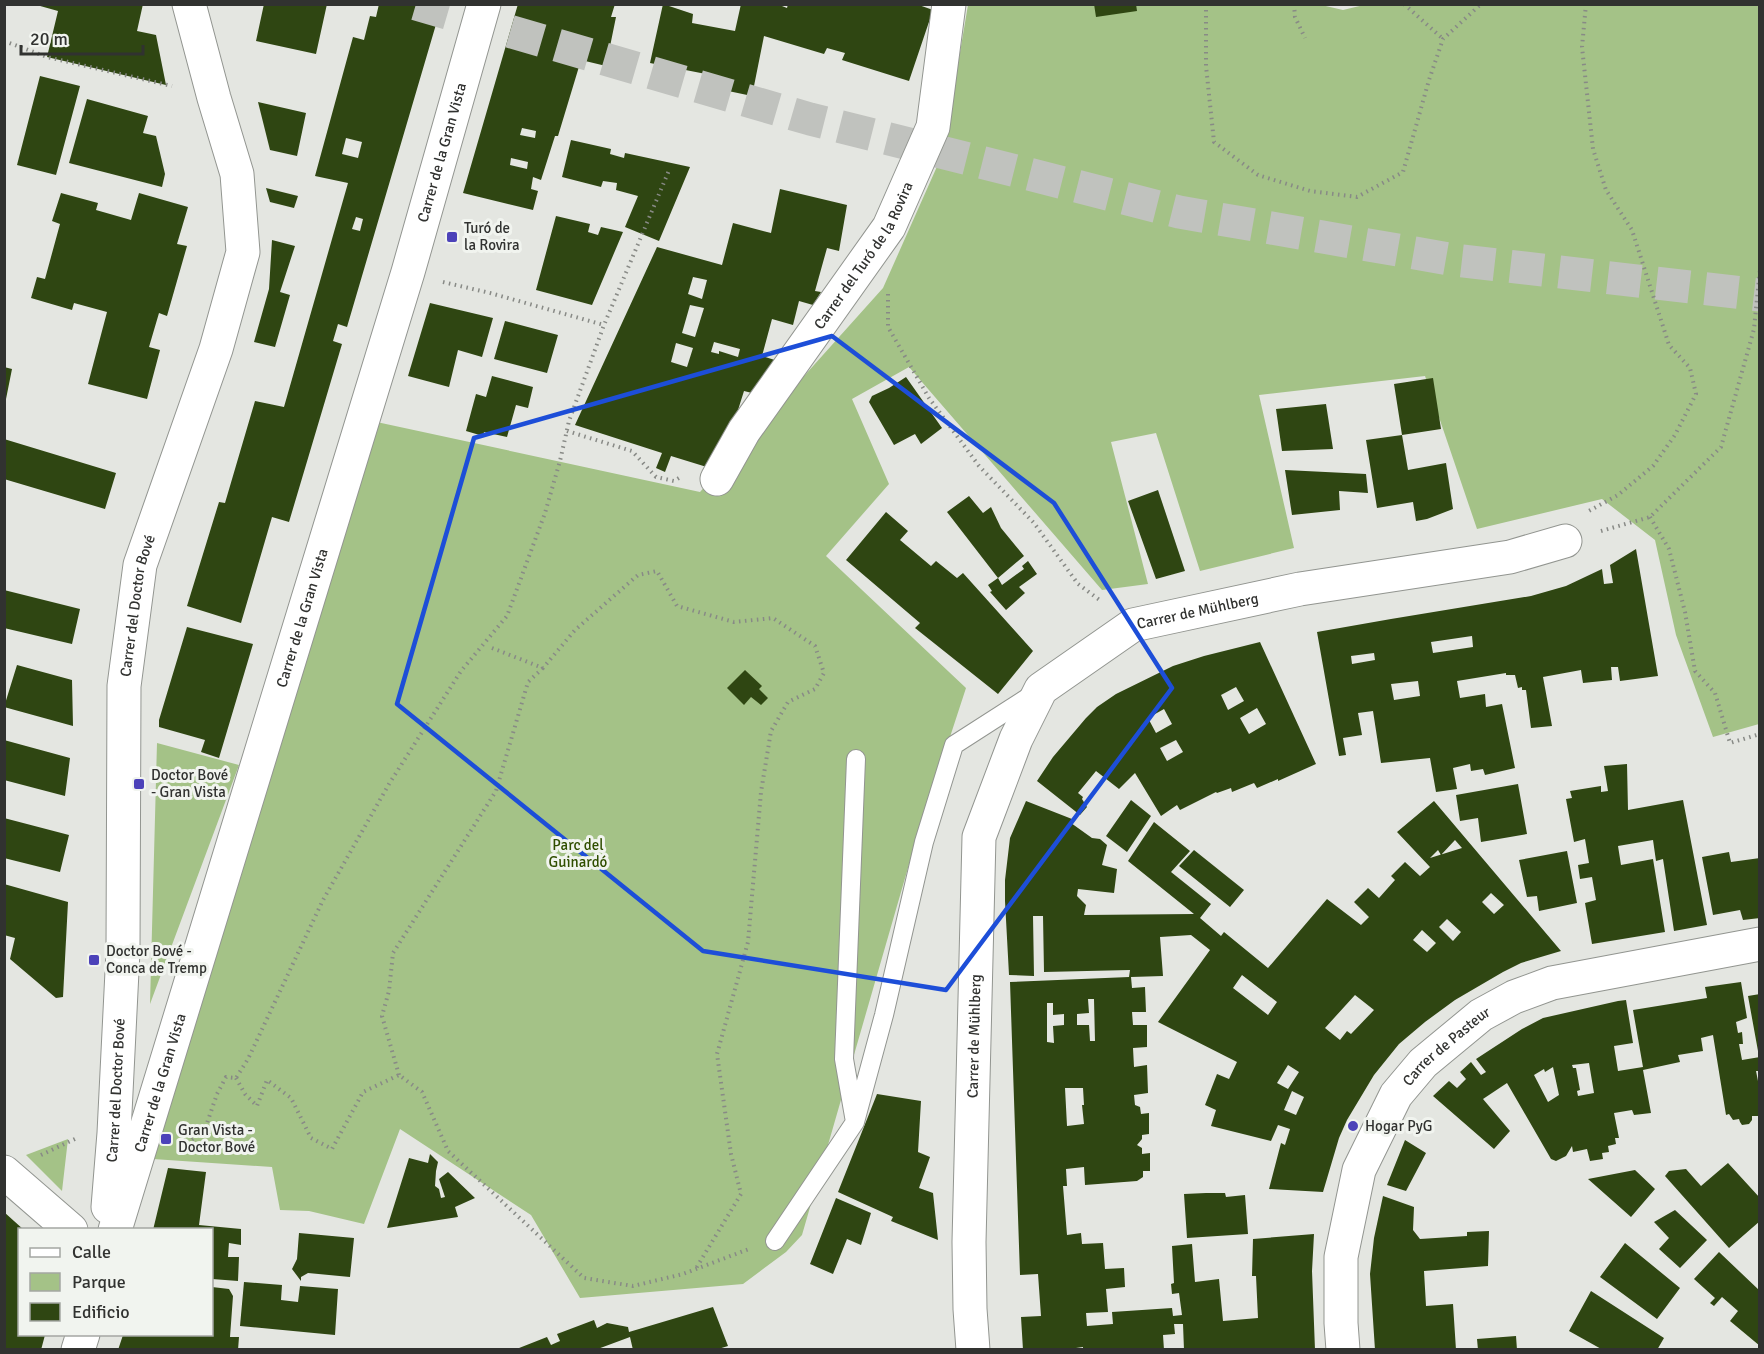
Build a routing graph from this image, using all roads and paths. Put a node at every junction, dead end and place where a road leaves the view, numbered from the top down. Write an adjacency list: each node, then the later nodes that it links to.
1 (189, 4): 38 (street, Carrer del Doctor Bové)
2 (484, 4): 39 (street, Carrer de la Gran Vista)
3 (949, 4): 20 (street, Carrer del Turó de la Rovira)
4 (1206, 4): 10 (path)
5 (1294, 4): 9 (path)
6 (1404, 4): 10 (path)
7 (1481, 4): 10 (path)
8 (1586, 4): 22 (path)
9 (1305, 38)
10 (1443, 39)
11 (4, 41): 12 (path)
12 (180, 89)
13 (670, 168): 17 (path)
14 (1760, 269): 21 (path)
15 (451, 284): 17 (path)
16 (888, 294): 23 (path)
17 (604, 325): 18 (path)
18 (567, 431): 19 (path); 31 (path)
19 (682, 476)
20 (717, 479)
21 (1650, 518): 22 (path); 27 (path)
22 (1565, 541): 23 (street, Carrer de Mühlberg)
23 (1133, 625): 26 (street, Carrer de Mühlberg)
24 (492, 648): 25 (path)
25 (543, 668): 30 (path); 41 (path)
26 (1041, 689): 32 (lane); 42 (street, Carrer de Mühlberg)
27 (1760, 734)
28 (856, 759): 32 (lane)
29 (1760, 944): 43 (street, Carrer de Pasteur)
30 (399, 1075): 31 (path); 41 (path)
31 (236, 1078): 34 (path)
32 (855, 1122): 40 (lane)
33 (75, 1138): 35 (path)
34 (190, 1141)
35 (35, 1158)
36 (4, 1172): 37 (street)
37 (69, 1228)
38 (107, 1228)
39 (116, 1228)
40 (774, 1241): 41 (path)
41 (695, 1270)
42 (973, 1350)
43 (1343, 1350)

